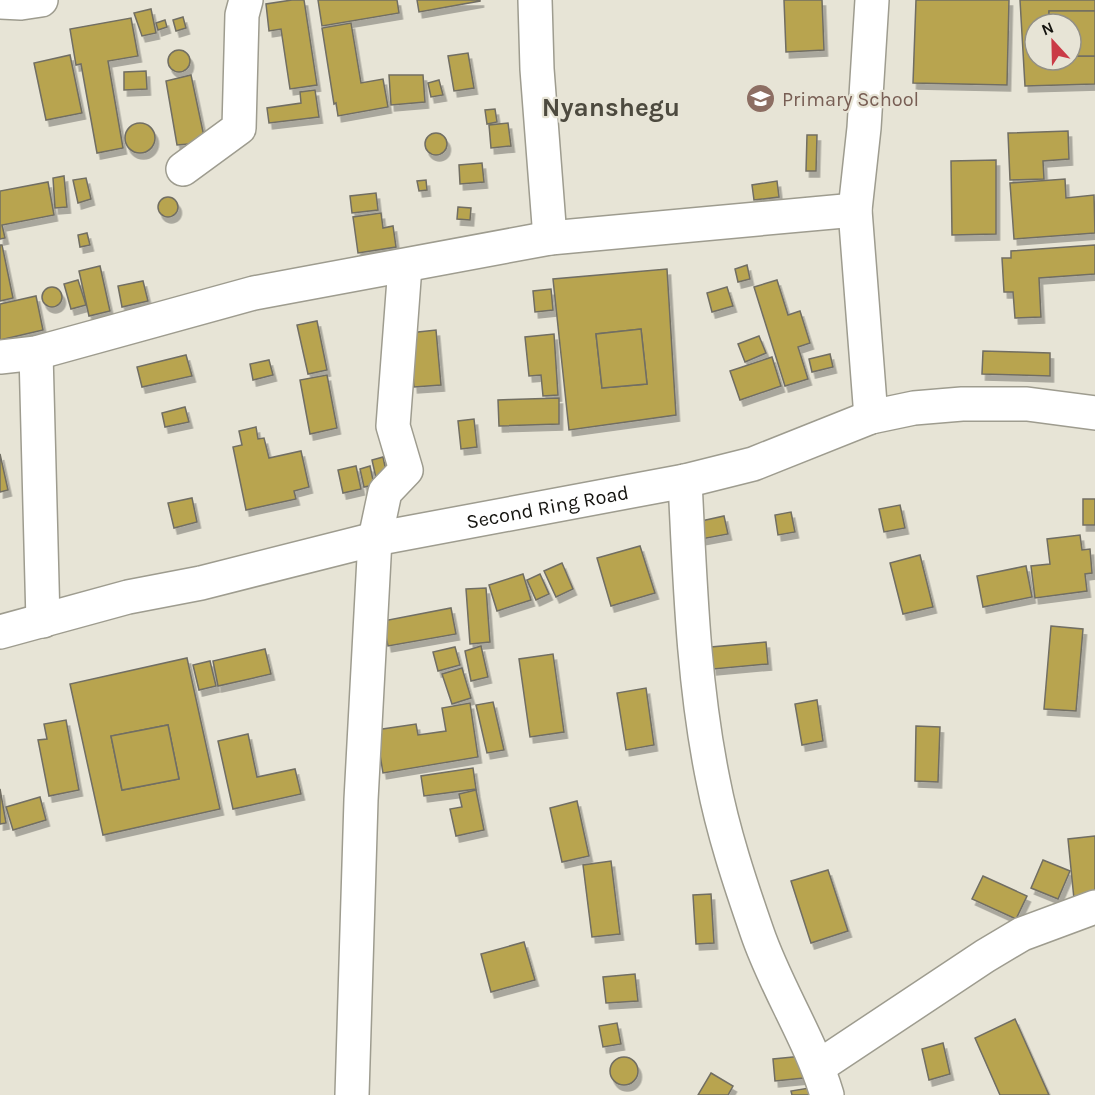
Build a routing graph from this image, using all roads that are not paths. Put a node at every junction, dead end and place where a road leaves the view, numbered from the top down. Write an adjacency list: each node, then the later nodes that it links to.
1 (41, 0): 5 (street)
2 (246, 0): 6 (street)
3 (535, 0): 8 (street)
4 (872, 0): 7 (street)
5 (0, 2)
6 (183, 169)
7 (855, 210): 8 (street); 13 (street)
8 (550, 238): 9 (street)
9 (405, 266): 10 (street); 15 (street)
10 (36, 352): 11 (street); 16 (street)
11 (0, 357)
12 (1095, 412): 13 (street, Second Ring Road)
13 (871, 417): 14 (street, Second Ring Road)
14 (686, 481): 15 (street, Second Ring Road); 19 (street)
15 (375, 539): 16 (street, Second Ring Road); 20 (street)
16 (43, 621): 17 (street, Second Ring Road)
17 (0, 632)
18 (1095, 908): 19 (street)
19 (823, 1081)
20 (352, 1095)

